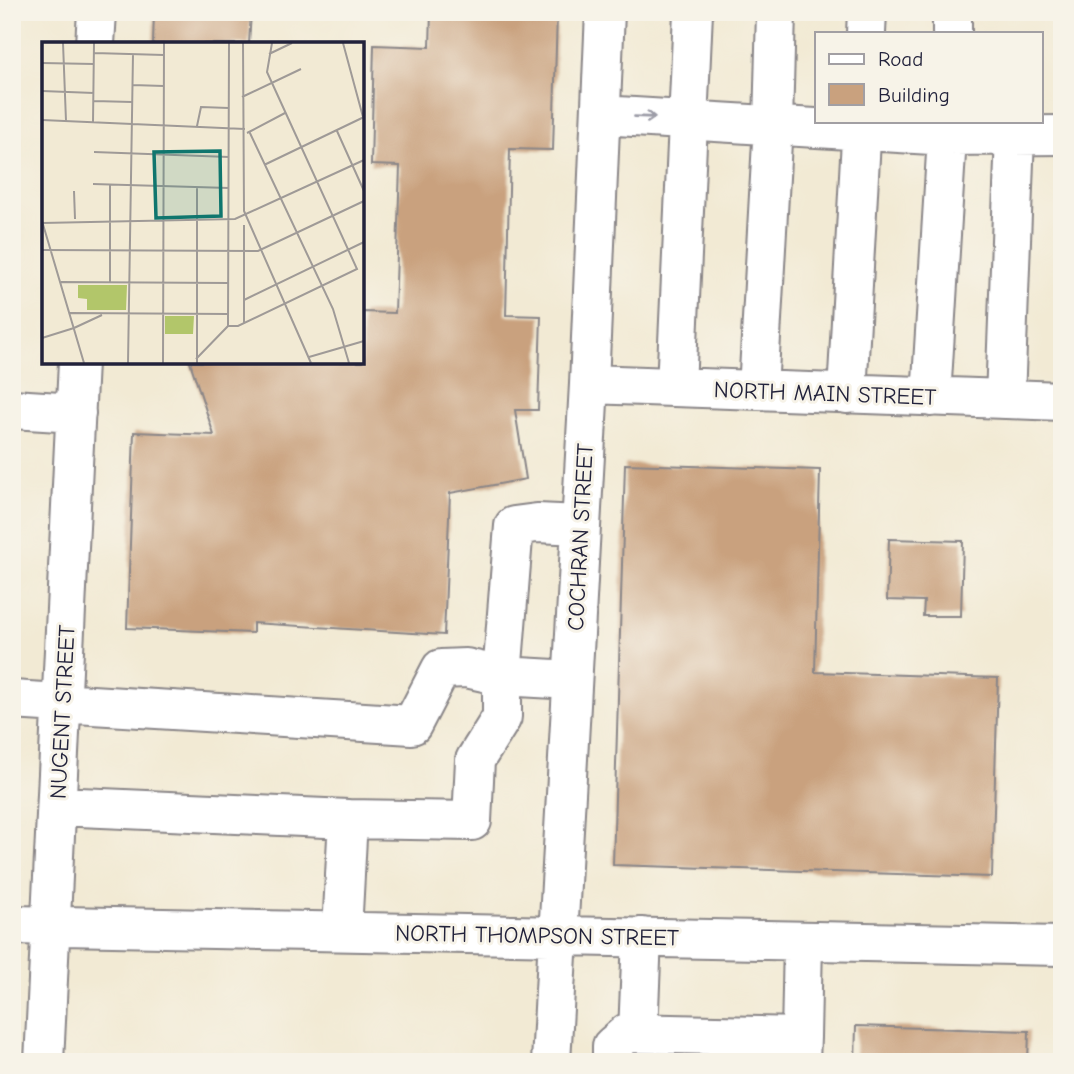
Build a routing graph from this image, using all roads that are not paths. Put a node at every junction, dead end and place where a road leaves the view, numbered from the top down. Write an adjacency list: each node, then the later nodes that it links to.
1 (97, 12): 9 (street)
2 (606, 12): 10 (street, COCHRAN STREET)
3 (693, 12): 11 (street)
4 (776, 12): 12 (street)
5 (867, 12): 7 (street)
6 (953, 12): 8 (street)
7 (866, 32)
8 (952, 32)
9 (95, 42)
10 (601, 116): 11 (street, one-way to 11); 18 (street, COCHRAN STREET)
11 (690, 119): 12 (street); 19 (street)
12 (773, 124): 13 (street); 20 (street)
13 (862, 125): 14 (street); 21 (street)
14 (948, 128): 15 (street); 22 (street)
15 (1015, 135): 16 (street); 23 (street)
16 (1062, 135)
17 (78, 364): 26 (street, NUGENT STREET)
18 (589, 384): 19 (street, NORTH MAIN STREET); 27 (street, COCHRAN STREET)
19 (676, 387): 20 (street, NORTH MAIN STREET)
20 (758, 390): 21 (street, NORTH MAIN STREET)
21 (847, 394): 22 (street, NORTH MAIN STREET)
22 (931, 397): 23 (street, NORTH MAIN STREET)
23 (1005, 399): 24 (street, NORTH MAIN STREET)
24 (1062, 401)
25 (12, 409): 26 (street)
26 (76, 412): 31 (street, NUGENT STREET)
27 (580, 525): 28 (street); 29 (street, COCHRAN STREET)
28 (502, 676): 29 (street); 31 (street); 33 (street)
29 (572, 680): 37 (street, COCHRAN STREET)
30 (12, 700): 31 (street)
31 (62, 705): 32 (street, NUGENT STREET)
32 (57, 806): 33 (street); 35 (street, NUGENT STREET)
33 (348, 819): 36 (street)
34 (12, 925): 35 (street, NORTH THOMPSON STREET)
35 (52, 925): 36 (street, NORTH THOMPSON STREET); 43 (street, NUGENT STREET)
36 (342, 931): 37 (street, NORTH THOMPSON STREET)
37 (556, 935): 38 (street, NORTH THOMPSON STREET); 44 (street, COCHRAN STREET)
38 (642, 937): 39 (street, NORTH THOMPSON STREET); 41 (street)
39 (803, 941): 40 (street, NORTH THOMPSON STREET); 42 (street)
40 (1062, 946)
41 (638, 1033): 42 (street); 45 (street)
42 (800, 1049)
43 (44, 1062)
44 (551, 1062)
45 (612, 1062)

